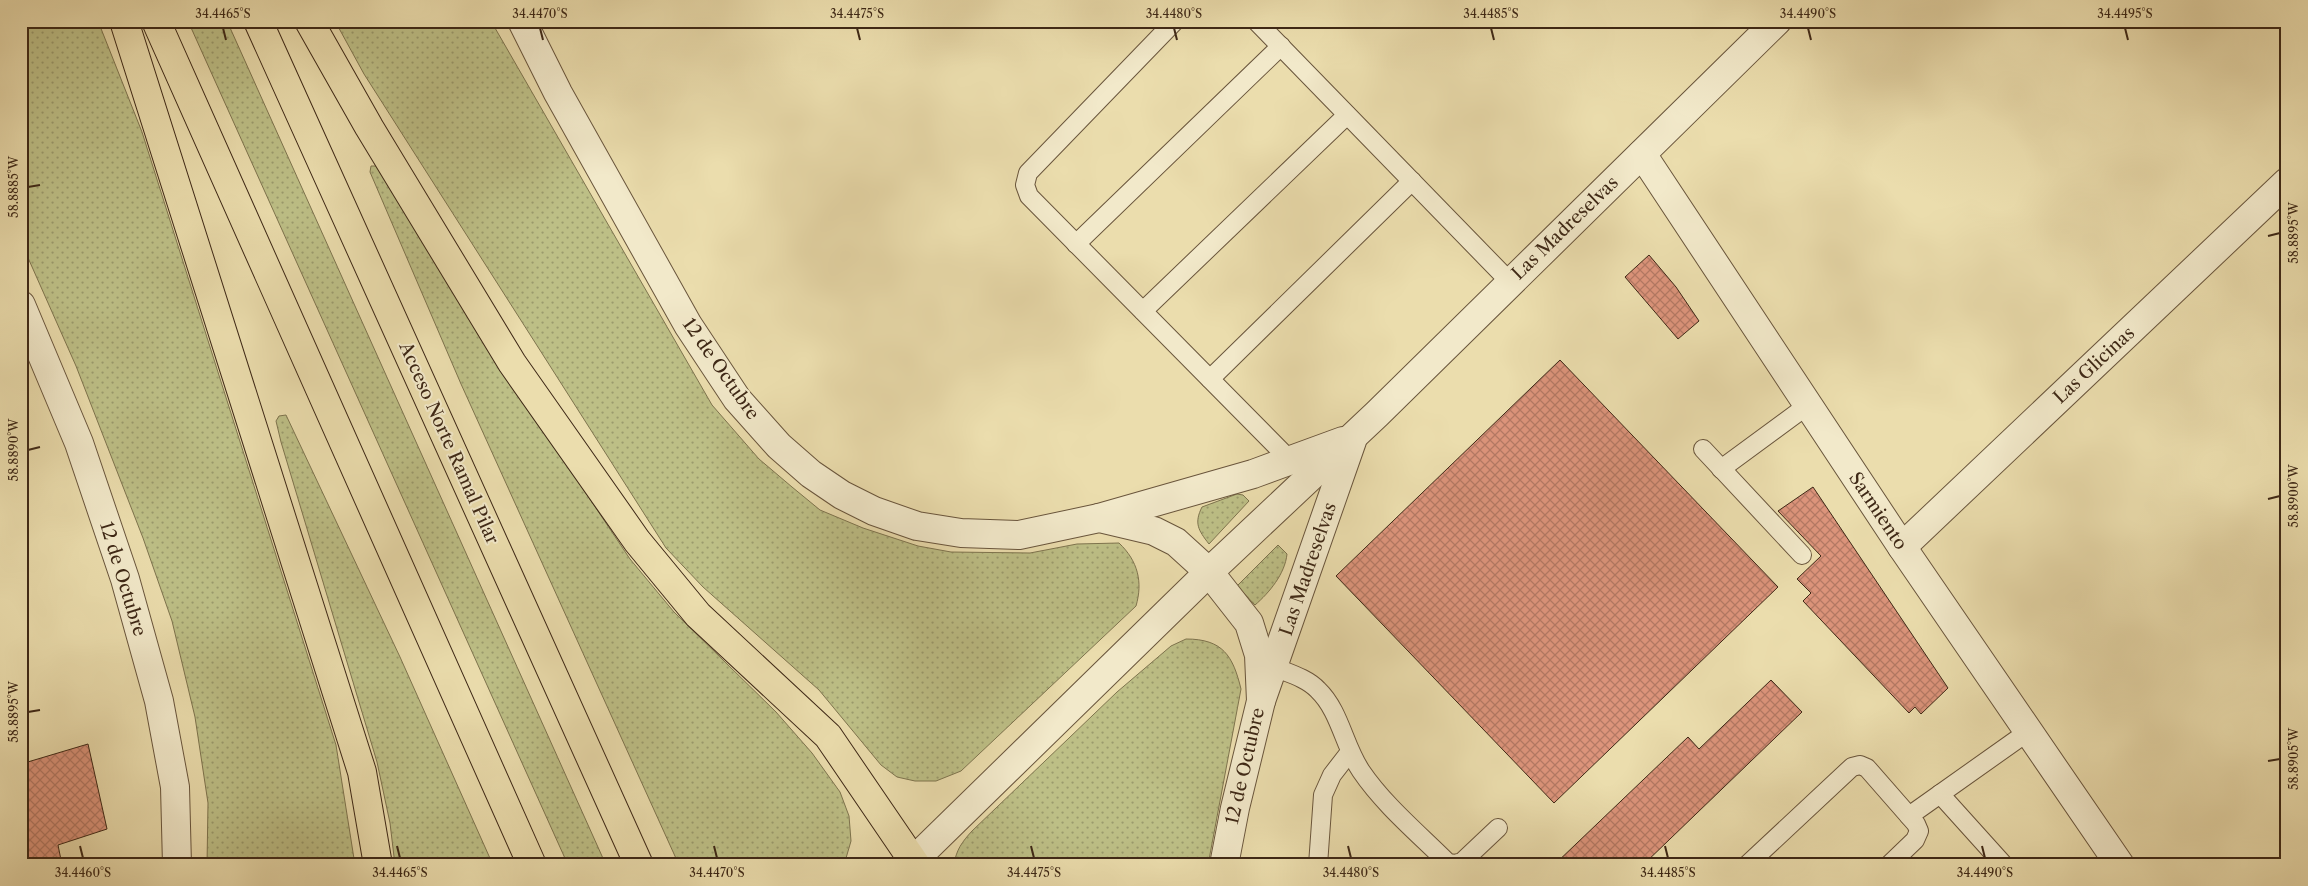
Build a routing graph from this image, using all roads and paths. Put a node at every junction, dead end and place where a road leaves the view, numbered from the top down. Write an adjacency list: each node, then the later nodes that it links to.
1 (124, 21): 37 (highway)
2 (156, 21): 38 (highway)
3 (258, 21): 39 (highway, Acceso Norte Ramal Pilar)
4 (309, 21): 35 (highway)
5 (522, 21): 24 (street, 12 de Octubre)
6 (1175, 21): 14 (lane)
7 (1256, 21): 9 (lane)
8 (1777, 21): 11 (street, Las Madreselvas)
9 (1281, 46): 10 (lane); 14 (lane)
10 (1347, 114): 12 (lane); 16 (lane)
11 (1642, 154): 15 (street, Las Madreselvas); 19 (street, Sarmiento)
12 (1412, 181): 15 (lane); 18 (lane)
13 (2287, 182): 25 (street, Las Glicinas)
14 (1076, 244): 16 (lane)
15 (1510, 282): 20 (street, Las Madreselvas)
16 (1143, 311): 18 (lane)
17 (23, 316): 36 (street, 12 de Octubre)
18 (1210, 379): 22 (lane)
19 (1808, 405): 23 (lane); 25 (street, Sarmiento)
20 (1354, 437): 22 (street, Las Madreselvas); 27 (street); 28 (street, Las Madreselvas)
21 (1703, 449): 23 (lane)
22 (1290, 460): 24 (street, Las Madreselvas)
23 (1721, 469): 26 (lane)
24 (1099, 518): 27 (street, 12 de Octubre)
25 (1902, 547): 30 (street, Sarmiento)
26 (1802, 555)
27 (1209, 572): 29 (street, 12 de Octubre); 35 (street)
28 (1274, 667): 29 (street, Las Madreselvas); 31 (lane)
29 (1261, 701): 40 (street, 12 de Octubre)
30 (2029, 731): 32 (lane); 45 (street, Sarmiento)
31 (1349, 753): 34 (lane); 41 (lane)
32 (1940, 794): 33 (lane); 44 (lane)
33 (1909, 816): 42 (lane); 43 (lane)
34 (1498, 828)
35 (913, 863)
36 (177, 865)
37 (378, 865)
38 (532, 865)
39 (639, 865)
40 (1224, 865)
41 (1318, 865)
42 (1747, 865)
43 (1889, 865)
44 (2004, 865)
45 (2120, 865)

